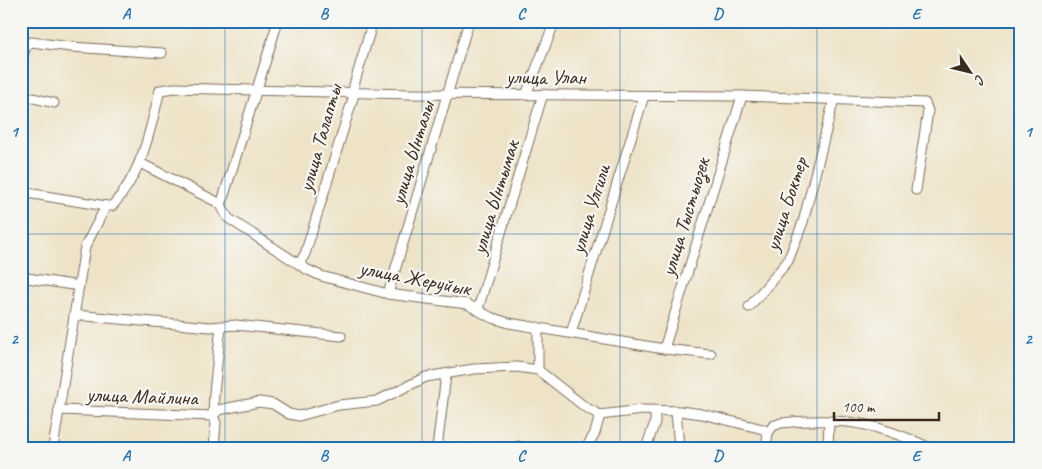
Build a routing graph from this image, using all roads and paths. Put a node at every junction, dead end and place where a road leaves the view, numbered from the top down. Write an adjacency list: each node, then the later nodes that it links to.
1 (278, 21): 9 (street)
2 (373, 21): 10 (street, улица Талапты)
3 (469, 21): 11 (street, улица Ынталы)
4 (555, 21): 14 (street)
5 (24, 46): 6 (street); 7 (street)
6 (162, 53)
7 (21, 62)
8 (160, 90): 9 (street, улица Улан); 19 (street, улица Майлина)
9 (257, 92): 10 (street, улица Улан); 22 (street)
10 (352, 92): 11 (street, улица Улан); 24 (street, улица Талапты)
11 (448, 94): 14 (street, улица Улан); 27 (street, улица Ынталы)
12 (543, 94): 14 (street, улица Улан); 15 (street, улица Улан); 29 (street, улица Ынтымак)
13 (21, 95): 18 (street)
14 (526, 95)
15 (644, 96): 16 (street, улица Улан); 33 (street, улица Улгили)
16 (742, 96): 17 (street, улица Улан); 35 (street, улица Тыстыозек)
17 (834, 99): 20 (street, улица Улан); 28 (street, улица Боктер)
18 (54, 103)
19 (140, 163): 22 (street, улица Жеруйык); 23 (street, улица Майлина)
20 (916, 190)
21 (21, 192): 23 (street)
22 (221, 205): 24 (street, улица Жеруйык)
23 (106, 206): 26 (street, улица Майлина)
24 (300, 264): 27 (street, улица Жеруйык)
25 (21, 277): 26 (street)
26 (78, 286): 30 (street, улица Майлина)
27 (388, 294): 29 (street, улица Жеруйык)
28 (749, 307)
29 (478, 309): 32 (street, улица Жеруйык)
30 (74, 315): 31 (street); 39 (street, улица Майлина)
31 (221, 326): 34 (street); 43 (street)
32 (538, 327): 33 (street, улица Жеруйык); 37 (street)
33 (571, 333): 35 (street, улица Жеруйык)
34 (341, 336)
35 (664, 349): 36 (street, улица Жеруйык)
36 (711, 354)
37 (538, 370): 38 (street, улица Майлина); 42 (street)
38 (446, 375): 43 (street, улица Майлина); 48 (street)
39 (60, 410): 43 (street, улица Майлина); 46 (street, улица Майлина)
40 (655, 410): 41 (street); 42 (street); 50 (street)
41 (676, 411): 45 (street); 51 (street)
42 (600, 415): 49 (street)
43 (214, 416): 47 (street)
44 (829, 421): 45 (street); 53 (street); 54 (street)
45 (768, 433): 52 (street)
46 (53, 448)
47 (214, 448)
48 (437, 448)
49 (586, 448)
50 (646, 448)
51 (679, 448)
52 (766, 448)
53 (828, 448)
54 (930, 448)

